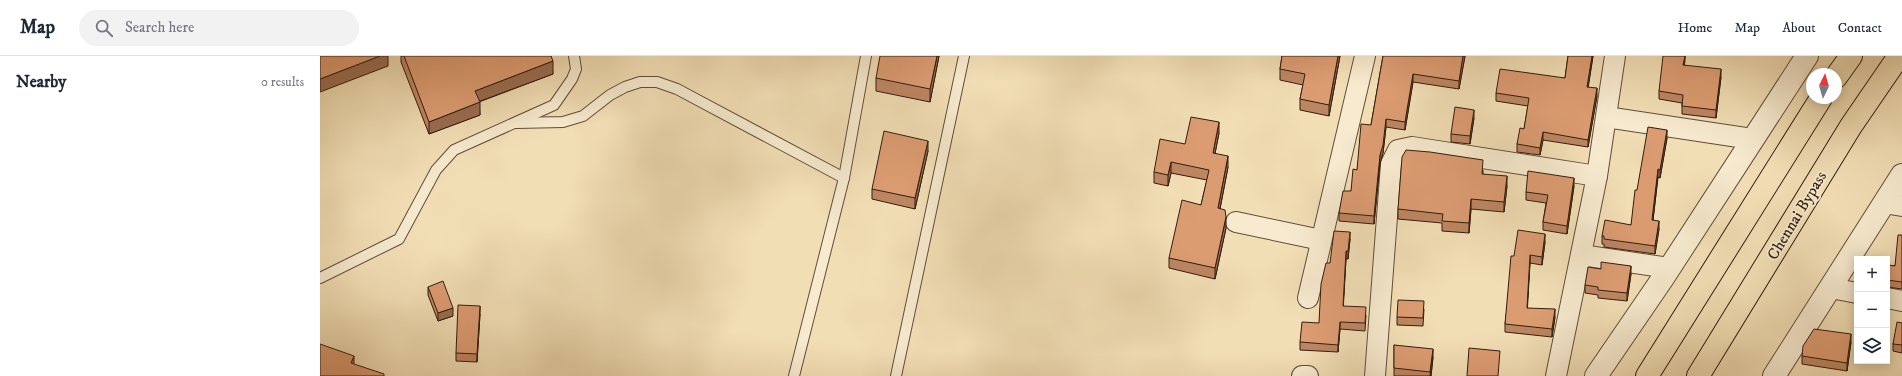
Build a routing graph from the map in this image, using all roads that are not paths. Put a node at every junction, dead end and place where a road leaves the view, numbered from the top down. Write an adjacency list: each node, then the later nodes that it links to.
1 (574, 56): 12 (lane)
2 (866, 56): 16 (lane)
3 (964, 56): 29 (lane)
4 (1365, 56): 19 (street)
5 (1613, 56): 11 (street)
6 (1807, 56): 13 (street)
7 (1851, 56): 9 (highway)
8 (1899, 56): 36 (highway, Chennai Bypass)
9 (1842, 69)
10 (1817, 104): 35 (highway)
11 (1606, 117): 13 (street); 15 (street)
12 (516, 123): 16 (lane); 22 (lane)
13 (1752, 139): 21 (street)
14 (1902, 175): 17 (street)
15 (1597, 176): 20 (street); 32 (street)
16 (844, 178): 28 (lane)
17 (1893, 205): 23 (street)
18 (1236, 222): 19 (street)
19 (1321, 240): 25 (street)
20 (1581, 254): 21 (street); 33 (street)
21 (1669, 268): 34 (street)
22 (320, 278)
23 (1831, 288): 24 (street); 37 (street)
24 (1854, 292)
25 (1308, 298)
26 (1890, 299): 27 (street)
27 (1902, 301)
28 (794, 376)
29 (896, 376)
30 (1302, 376): 31 (street)
31 (1308, 376)
32 (1375, 376)
33 (1556, 376)
34 (1596, 376)
35 (1647, 376)
36 (1698, 376)
37 (1774, 376)

